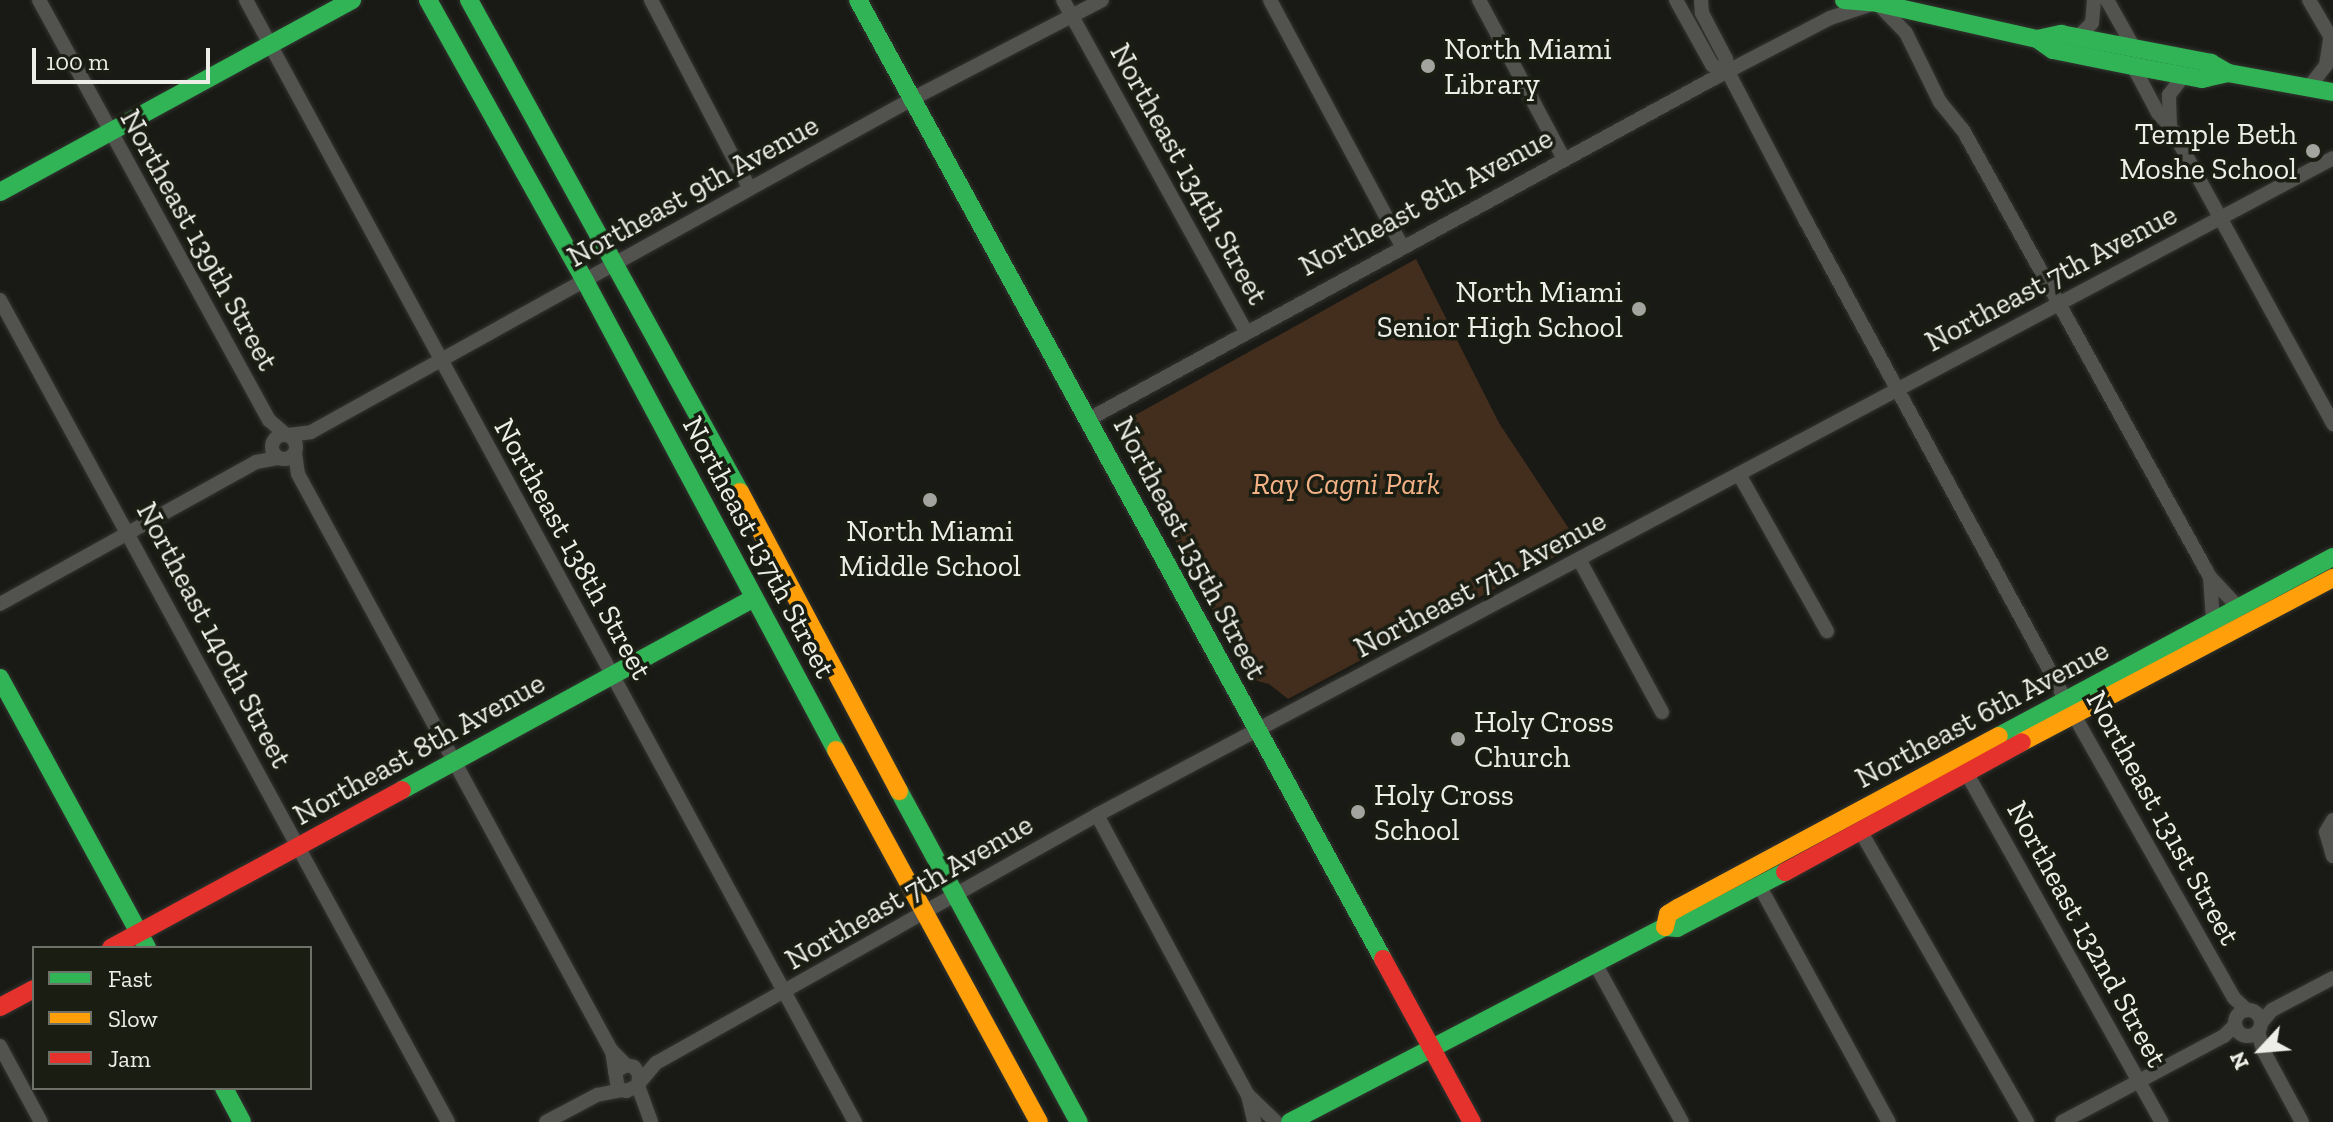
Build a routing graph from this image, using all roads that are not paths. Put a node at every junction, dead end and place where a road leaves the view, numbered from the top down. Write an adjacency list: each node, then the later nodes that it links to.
1 (39, 0): 32 (street, Northeast 139th Street)
2 (246, 0): 23 (street, Northeast 138th Street)
3 (352, 0): 23 (street)
4 (428, 0): 40 (street, Northeast 137th Street)
5 (469, 0): 39 (street, Northeast 137th Street)
6 (651, 0): 35 (street)
7 (858, 0): 30 (street, Northeast 135th Street)
8 (1063, 0): 19 (street, Northeast 134th Street)
9 (1102, 0): 19 (street, Northeast 9th Avenue)
10 (1270, 0): 38 (street)
11 (1479, 0): 34 (street)
12 (1676, 0): 25 (street, Northeast 131st Street)
13 (1701, 0): 25 (street, Northeast 131st Street)
14 (1844, 0): 18 (street)
15 (2094, 0): 20 (street)
16 (2107, 0): 24 (street)
17 (2309, 0): 22 (street)
18 (1878, 1): 21 (street); 25 (street, Northeast 8th Avenue); 42 (street)
19 (1072, 16): 30 (street, Northeast 9th Avenue); 43 (street, Northeast 134th Street)
20 (2078, 37): 21 (street); 24 (street)
21 (2037, 39): 24 (street)
22 (2332, 40): 28 (street)
23 (270, 45): 32 (street); 44 (street, Northeast 138th Street)
24 (2134, 57): 26 (street); 27 (street); 31 (street)
25 (1728, 72): 34 (street, Northeast 8th Avenue); 45 (street, Northeast 131st Street)
26 (2228, 73): 27 (street); 28 (street)
27 (2184, 75): 31 (street)
28 (2309, 87): 29 (street)
29 (2333, 92)
30 (912, 99): 35 (street, Northeast 9th Avenue); 48 (street, Northeast 135th Street)
31 (2170, 126): 37 (street)
32 (109, 131): 36 (street); 51 (street, Northeast 139th Street)
33 (2333, 158): 37 (street, Northeast 7th Avenue)
34 (1564, 159): 38 (street, Northeast 8th Avenue)
35 (750, 189): 39 (street, Northeast 9th Avenue)
36 (0, 192)
37 (2220, 218): 42 (street, Northeast 7th Avenue); 49 (street)
38 (1402, 246): 43 (street, Northeast 8th Avenue)
39 (615, 265): 40 (street, Northeast 9th Avenue); 46 (street, Northeast 137th Street)
40 (585, 281): 44 (street, Northeast 9th Avenue); 47 (street, Northeast 137th Street)
41 (0, 300): 55 (street, Northeast 140th Street)
42 (2059, 304): 45 (street, Northeast 7th Avenue); 58 (street)
43 (1246, 331): 48 (street, Northeast 8th Avenue)
44 (440, 360): 50 (street, Northeast 9th Avenue); 65 (street, Northeast 138th Street)
45 (1898, 389): 54 (street, Northeast 7th Avenue); 67 (street, Northeast 131st Street)
46 (685, 398): 47 (street); 70 (street, Northeast 137th Street)
47 (657, 414): 60 (street, Northeast 137th Street)
48 (1089, 419): 69 (street, Northeast 135th Street)
49 (2333, 424)
50 (311, 432): 51 (street, Northeast 9th Avenue); 52 (street, Northeast 9th Avenue)
51 (279, 439): 52 (street); 52 (street); 53 (street)
52 (287, 455): 53 (street); 72 (street)
53 (256, 462): 55 (street)
54 (1740, 476): 57 (street, Northeast 7th Avenue); 64 (street)
55 (130, 532): 61 (street); 77 (street, Northeast 140th Street)
56 (2333, 557): 62 (street, Northeast 6th Avenue)
57 (1580, 561): 68 (street); 69 (street, Northeast 7th Avenue)
58 (2210, 577): 62 (street); 63 (street)
59 (2333, 578): 67 (street, Northeast 6th Avenue)
60 (753, 599): 65 (street, Northeast 8th Avenue); 71 (street, Northeast 137th Street)
61 (0, 604)
62 (2238, 607): 63 (street, Northeast 6th Avenue)
63 (2213, 621): 67 (street, Northeast 6th Avenue)
64 (1827, 631)
65 (612, 675): 72 (street, Northeast 8th Avenue); 89 (street, Northeast 138th Street)
66 (0, 678): 84 (street)
67 (2071, 709): 73 (street, Northeast 6th Avenue); 78 (street, Northeast 6th Avenue); 91 (street, Northeast 131st Street)
68 (1662, 712)
69 (1257, 731): 74 (street, Northeast 7th Avenue); 94 (street, Northeast 135th Street)
70 (872, 739): 71 (street); 81 (street, Northeast 137th Street)
71 (840, 757): 82 (street, Northeast 137th Street)
72 (455, 762): 77 (street, Northeast 8th Avenue); 97 (street)
73 (1966, 772): 76 (street, Northeast 6th Avenue); 98 (street, Northeast 132nd Street)
74 (1097, 815): 81 (street, Northeast 7th Avenue); 102 (street)
75 (2333, 820): 79 (street)
76 (1861, 832): 80 (street, Northeast 6th Avenue); 117 (street)
77 (298, 848): 84 (street, Northeast 8th Avenue); 105 (street, Northeast 140th Street)
78 (1778, 854): 80 (street); 83 (street, Northeast 6th Avenue)
79 (2333, 856)
80 (1759, 885): 83 (street, Northeast 6th Avenue); 116 (street)
81 (954, 897): 82 (street, Northeast 7th Avenue); 93 (street, Northeast 137th Street)
82 (924, 914): 89 (street, Northeast 7th Avenue); 96 (street, Northeast 137th Street)
83 (1665, 927): 86 (street, Northeast 6th Avenue)
84 (143, 940): 85 (street, Northeast 8th Avenue)
85 (119, 946)
86 (1596, 965): 94 (street, Northeast 6th Avenue); 115 (street)
87 (2333, 978): 91 (street)
88 (32, 990): 90 (street)
89 (784, 993): 95 (street, Northeast 7th Avenue); 108 (street, Northeast 138th Street)
90 (0, 1007)
91 (2245, 1025): 98 (street); 120 (street, Northeast 131st Street)
92 (0, 1046): 103 (street)
93 (1038, 1048): 96 (street); 110 (street, Northeast 137th Street)
94 (1430, 1049): 113 (street, Northeast 6th Avenue); 114 (street, Northeast 135th Street)
95 (656, 1063): 97 (street, Northeast 7th Avenue); 99 (street, Northeast 7th Avenue)
96 (1008, 1065): 109 (street, Northeast 137th Street)
97 (621, 1070): 99 (street); 99 (street); 101 (street)
98 (2139, 1078): 118 (street); 119 (street, Northeast 132nd Street)
99 (631, 1088): 101 (street); 107 (street)
100 (225, 1090): 104 (street)
101 (597, 1095): 106 (street)
102 (1248, 1095): 111 (street); 112 (street)
103 (41, 1122)
104 (242, 1122)
105 (448, 1122)
106 (546, 1122)
107 (651, 1122)
108 (855, 1122)
109 (1039, 1122)
110 (1079, 1122)
111 (1254, 1122)
112 (1276, 1122)
113 (1290, 1122)
114 (1472, 1122)
115 (1682, 1122)
116 (1889, 1122)
117 (2027, 1122)
118 (2062, 1122)
119 (2162, 1122)
120 (2302, 1122)

